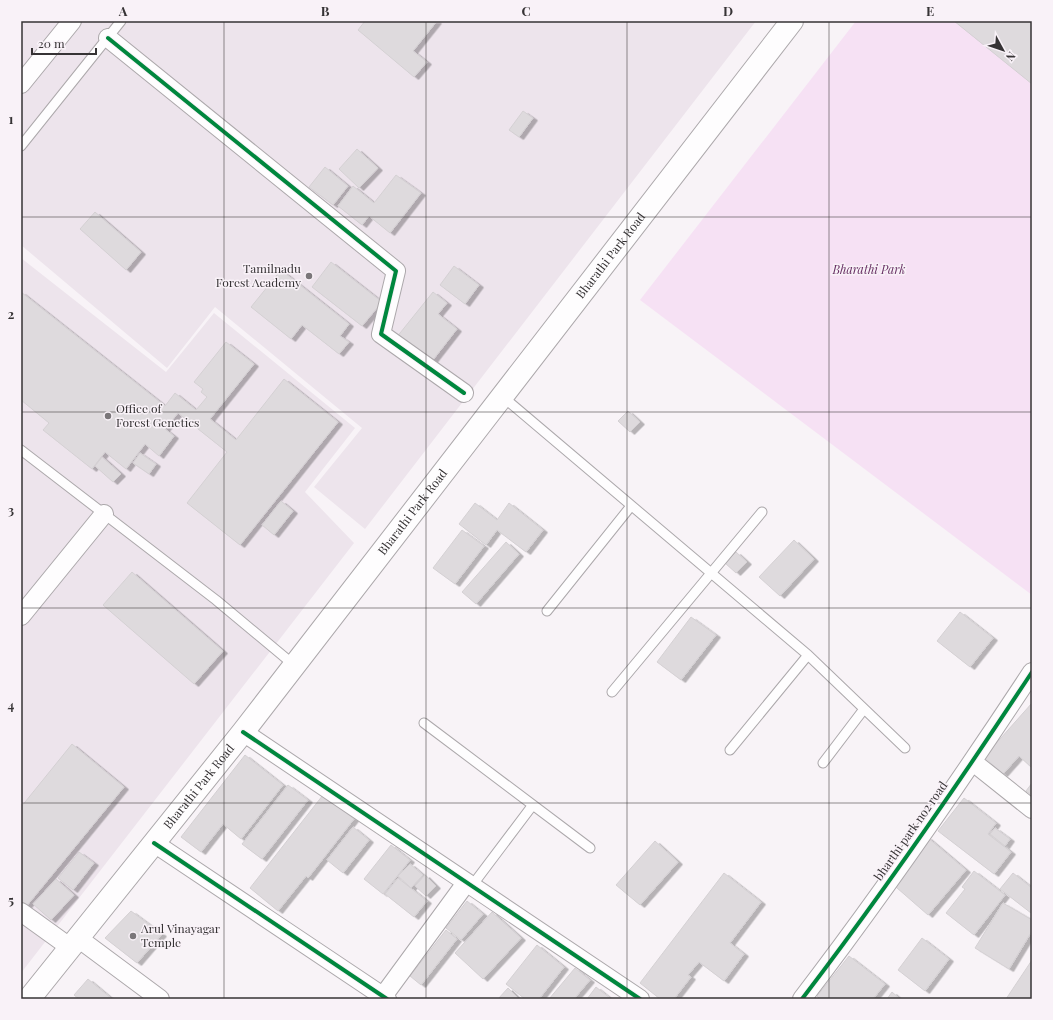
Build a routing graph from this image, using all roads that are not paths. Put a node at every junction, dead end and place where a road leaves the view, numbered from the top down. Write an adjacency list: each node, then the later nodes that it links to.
1 (72, 21): 5 (street)
2 (121, 21): 4 (lane)
3 (792, 21): 8 (main road, Bharathi Park Road)
4 (108, 38): 6 (lane); 7 (street)
5 (21, 84)
6 (21, 146)
7 (464, 393)
8 (502, 396): 10 (lane); 17 (main road, Bharathi Park Road)
9 (21, 450): 12 (lane)
10 (631, 506): 13 (lane); 14 (lane)
11 (762, 512): 13 (lane)
12 (104, 514): 15 (street); 17 (lane)
13 (711, 573): 16 (lane); 19 (lane)
14 (547, 612)
15 (21, 616)
16 (808, 655): 20 (lane); 24 (lane)
17 (294, 666): 22 (main road, Bharathi Park Road)
18 (1032, 672): 25 (street, bharthi park no2 road)
19 (612, 692)
20 (864, 709): 23 (lane); 26 (lane)
21 (424, 723): 27 (lane)
22 (243, 732): 29 (main road, Bharathi Park Road); 31 (street)
23 (905, 748)
24 (730, 750)
25 (973, 762): 28 (street); 38 (street, bharthi park no2 road)
26 (823, 763)
27 (532, 806): 30 (lane); 31 (lane)
28 (1032, 809)
29 (154, 843): 33 (main road, Bharathi Park Road); 34 (street)
30 (590, 848)
31 (468, 885): 34 (street); 37 (street)
32 (21, 912): 33 (street)
33 (75, 943): 35 (main road, Bharathi Park Road); 36 (street)
34 (384, 998)
35 (29, 999)
36 (160, 999)
37 (640, 999)
38 (802, 999)

